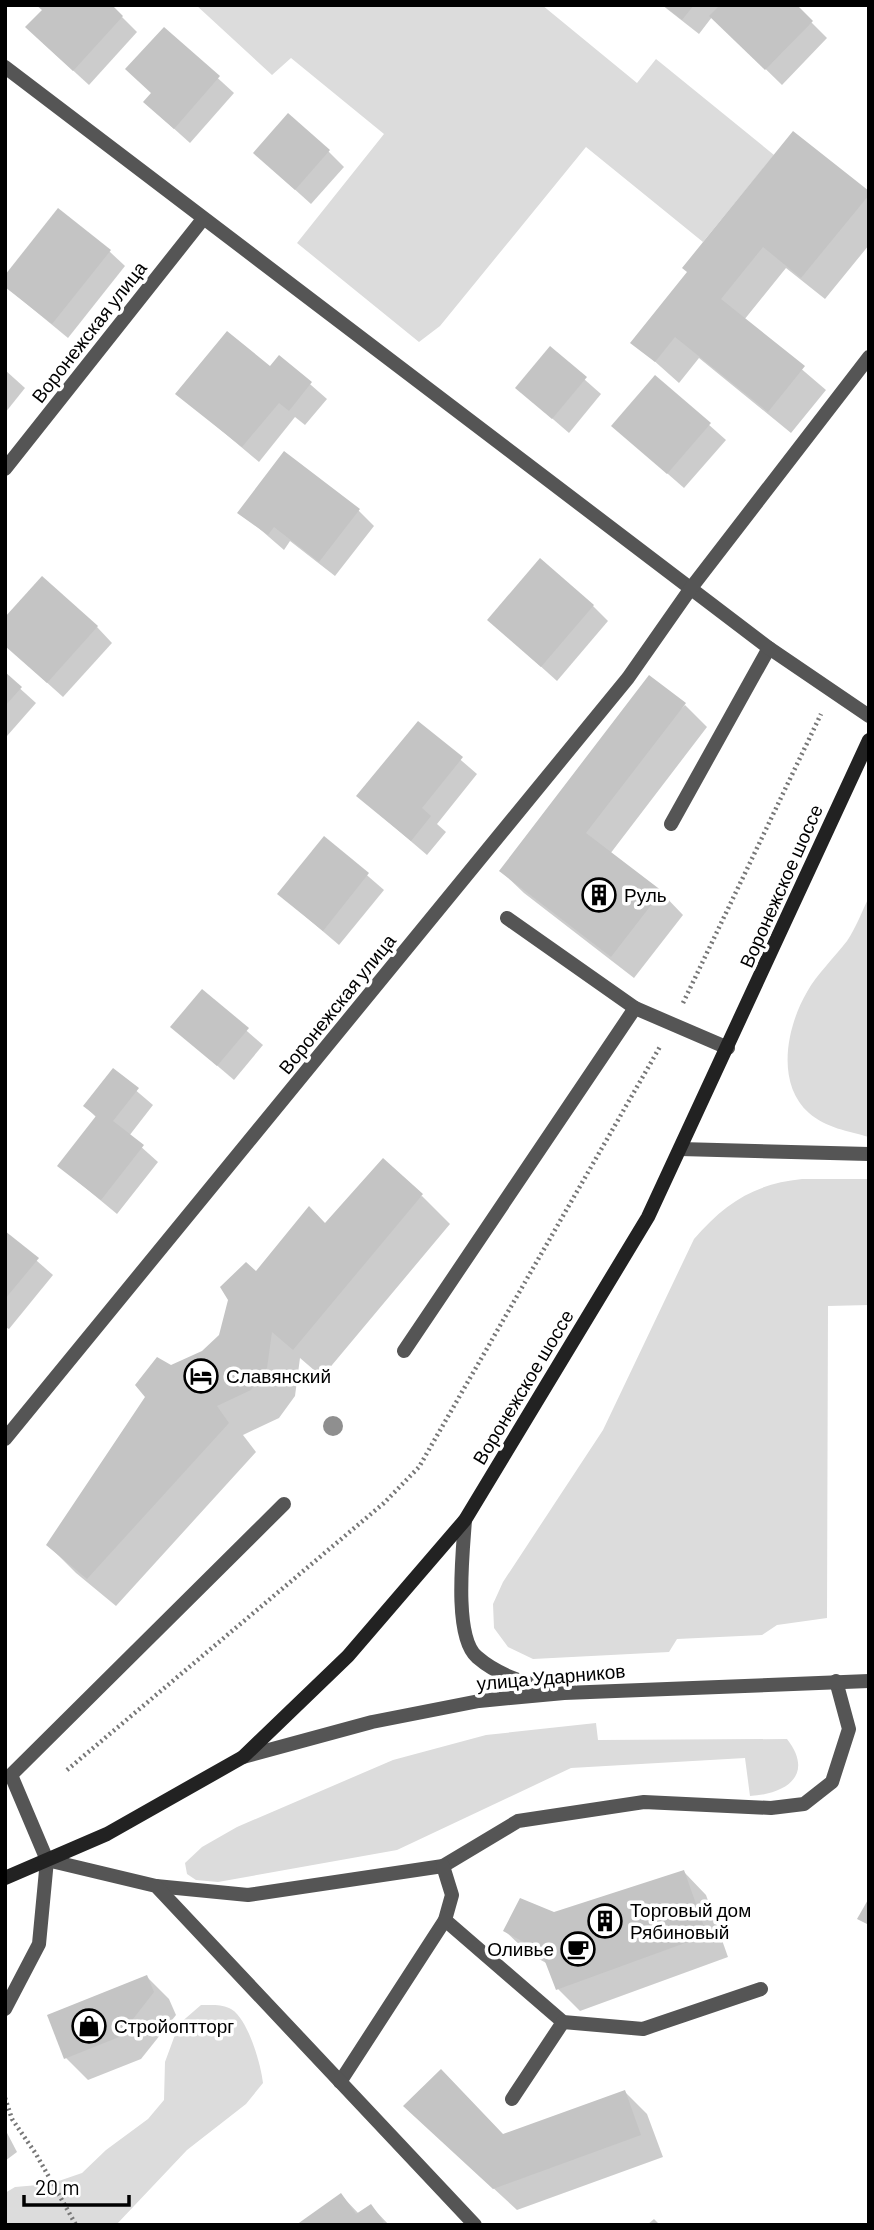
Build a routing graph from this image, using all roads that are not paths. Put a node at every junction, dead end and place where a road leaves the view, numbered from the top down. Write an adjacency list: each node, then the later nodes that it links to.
1 (5, 67): 2 (street)
2 (204, 219): 4 (street, Воронежская улица); 5 (street)
3 (869, 357): 5 (street, Воронежская улица)
4 (5, 469)
5 (691, 588): 6 (street); 16 (street, Воронежская улица)
6 (769, 648): 7 (street); 9 (street)
7 (869, 716)
8 (869, 740): 12 (main road, Воронежское шоссе)
9 (671, 824)
10 (507, 918): 11 (street)
11 (635, 1009): 12 (street); 15 (street)
12 (728, 1048): 13 (main road, Воронежское шоссе)
13 (680, 1149): 14 (street); 18 (main road, Воронежское шоссе)
14 (869, 1154)
15 (404, 1351)
16 (5, 1439)
17 (284, 1504): 23 (street)
18 (465, 1520): 21 (street); 22 (main road, Воронежское шоссе)
19 (836, 1681): 20 (street, улица Ударников); 21 (street, улица Ударников); 25 (street)
20 (869, 1681)
21 (564, 1693): 22 (street, улица Ударников)
22 (243, 1757): 24 (main road, Воронежское шоссе)
23 (8, 1773): 24 (street)
24 (47, 1860): 26 (main road, Воронежское шоссе); 27 (street); 30 (street)
25 (443, 1866): 27 (street); 28 (street)
26 (5, 1878)
27 (156, 1886): 32 (street)
28 (445, 1920): 31 (street); 32 (street)
29 (761, 1989): 31 (street)
30 (5, 2009)
31 (563, 2022): 33 (street)
32 (340, 2082): 34 (street)
33 (512, 2099)
34 (475, 2225)

